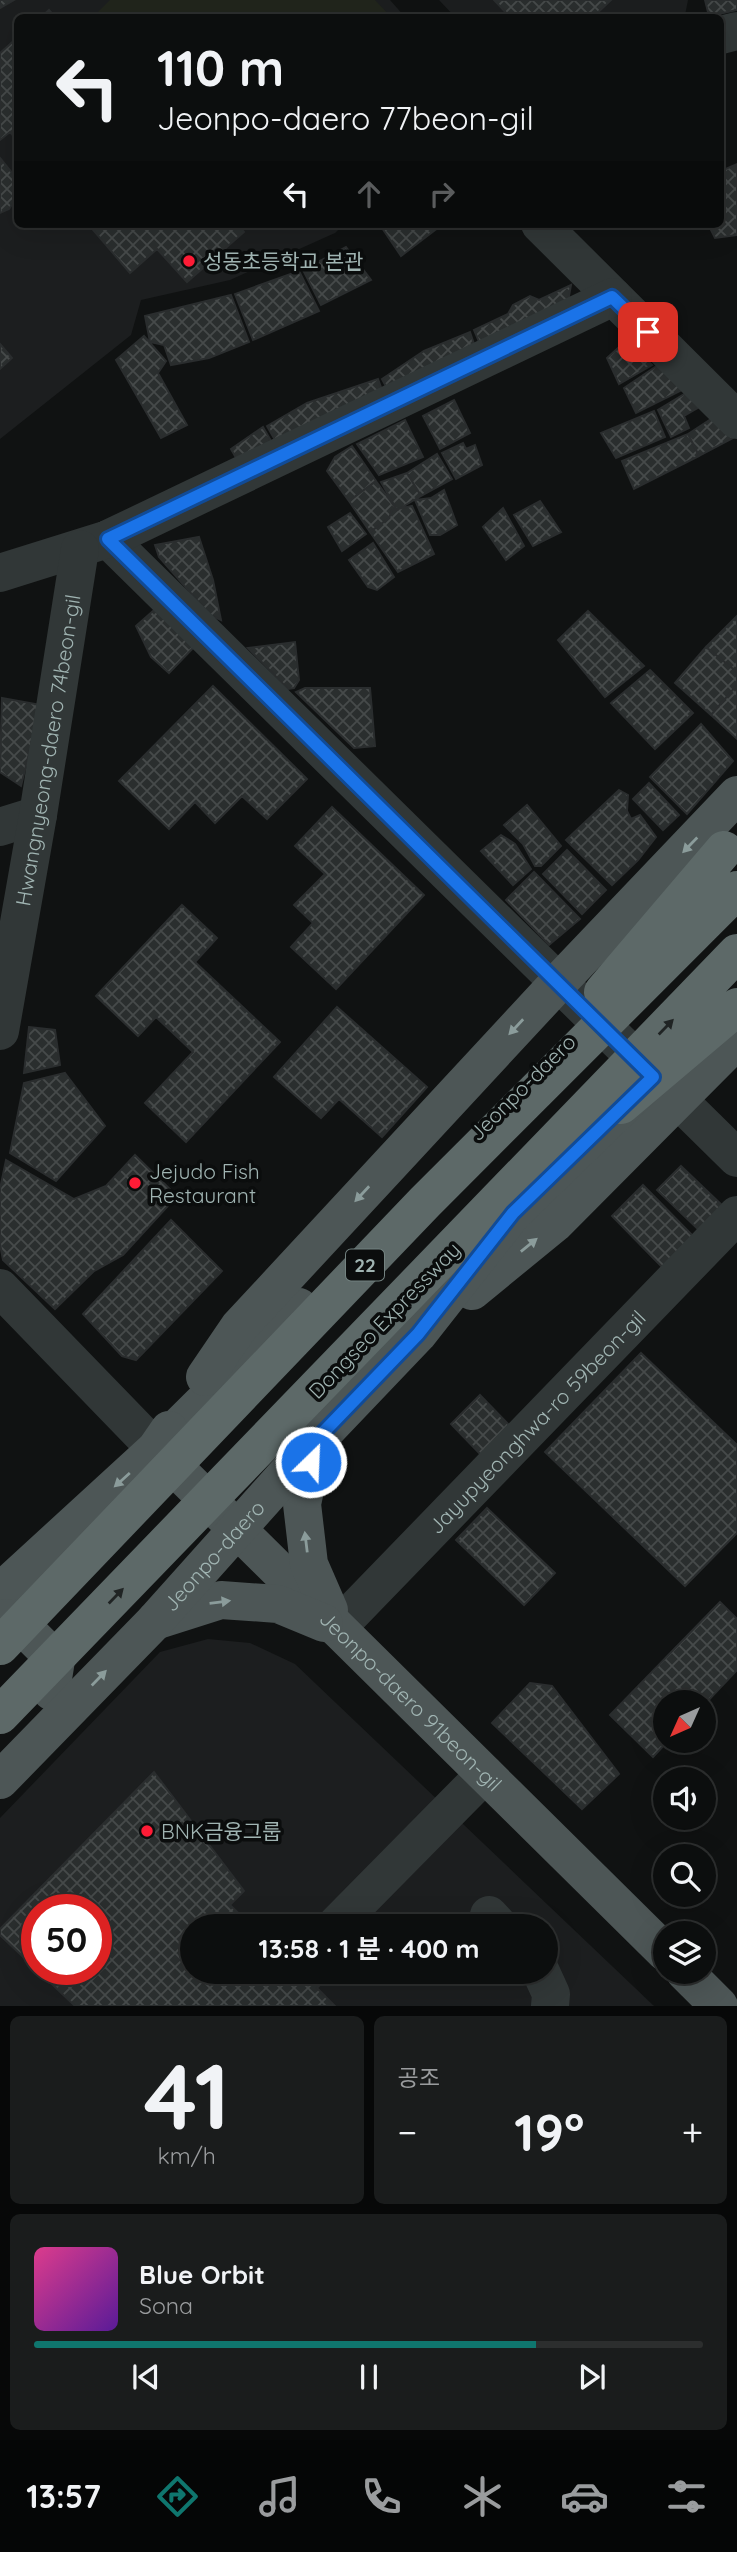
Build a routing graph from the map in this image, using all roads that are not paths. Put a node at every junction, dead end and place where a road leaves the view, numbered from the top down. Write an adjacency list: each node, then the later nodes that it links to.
1 (544, 228): 2 (street)
2 (612, 297): 3 (street); 4 (street)
3 (737, 420)
4 (94, 544): 5 (street); 7 (street, Hwangnyeong-daero 74beon-gil); 12 (street)
5 (0, 573)
6 (737, 795): 12 (main road, one-way to 12)
7 (38, 815): 8 (street); 16 (street, Hwangnyeong-daero 74beon-gil)
8 (0, 827)
9 (730, 860): 15 (main road, Jeonpo-daero); 20 (highway, bridge)
10 (737, 890): 20 (highway, 22, bridge)
11 (737, 953): 22 (highway, Dongseo Expressway / 22, one-way to 11, bridge)
12 (558, 983): 15 (street); 25 (main road, one-way to 25)
13 (737, 991): 18 (main road, Jeonpo-daero)
14 (737, 1007): 22 (highway, bridge)
15 (593, 1018): 18 (street); 25 (main road, Jeonpo-daero)
16 (0, 1031)
17 (737, 1040): 18 (main road)
18 (665, 1089): 19 (street); 24 (main road, Jeonpo-daero, one-way to 18)
19 (737, 1158)
20 (425, 1202): 31 (highway, 22, bridge)
21 (737, 1215): 30 (street, Jayupyeonghwa-ro 59beon-gil)
22 (460, 1242): 32 (highway, Dongseo Expressway / 22, one-way to 22, bridge)
23 (0, 1289): 25 (street)
24 (315, 1441): 26 (main road, Jeonpo-daero); 30 (main road, one-way to 24)
25 (156, 1449): 26 (main road, Jeonpo-daero 91beon-gil); 27 (main road, one-way to 27)
26 (237, 1528): 29 (main road, Jeonpo-daero); 30 (main road, Jeonpo-daero 91beon-gil)
27 (0, 1592)
28 (0, 1619): 33 (main road)
29 (155, 1621): 30 (main road, one-way to 30); 33 (main road, Jeonpo-daero, one-way to 29)
30 (337, 1628): 34 (main road, Jeonpo-daero 91beon-gil)
31 (0, 1646)
32 (0, 1715)
33 (44, 1735): 35 (main road, Jeonpo-daero)
34 (485, 1774): 36 (street); 37 (main road, Jeonpo-daero 91beon-gil)
35 (0, 1780)
36 (347, 1914)
37 (653, 1940)
38 (546, 1984): 40 (street)
39 (697, 1984): 41 (main road)
40 (550, 2006)
41 (719, 2006)

